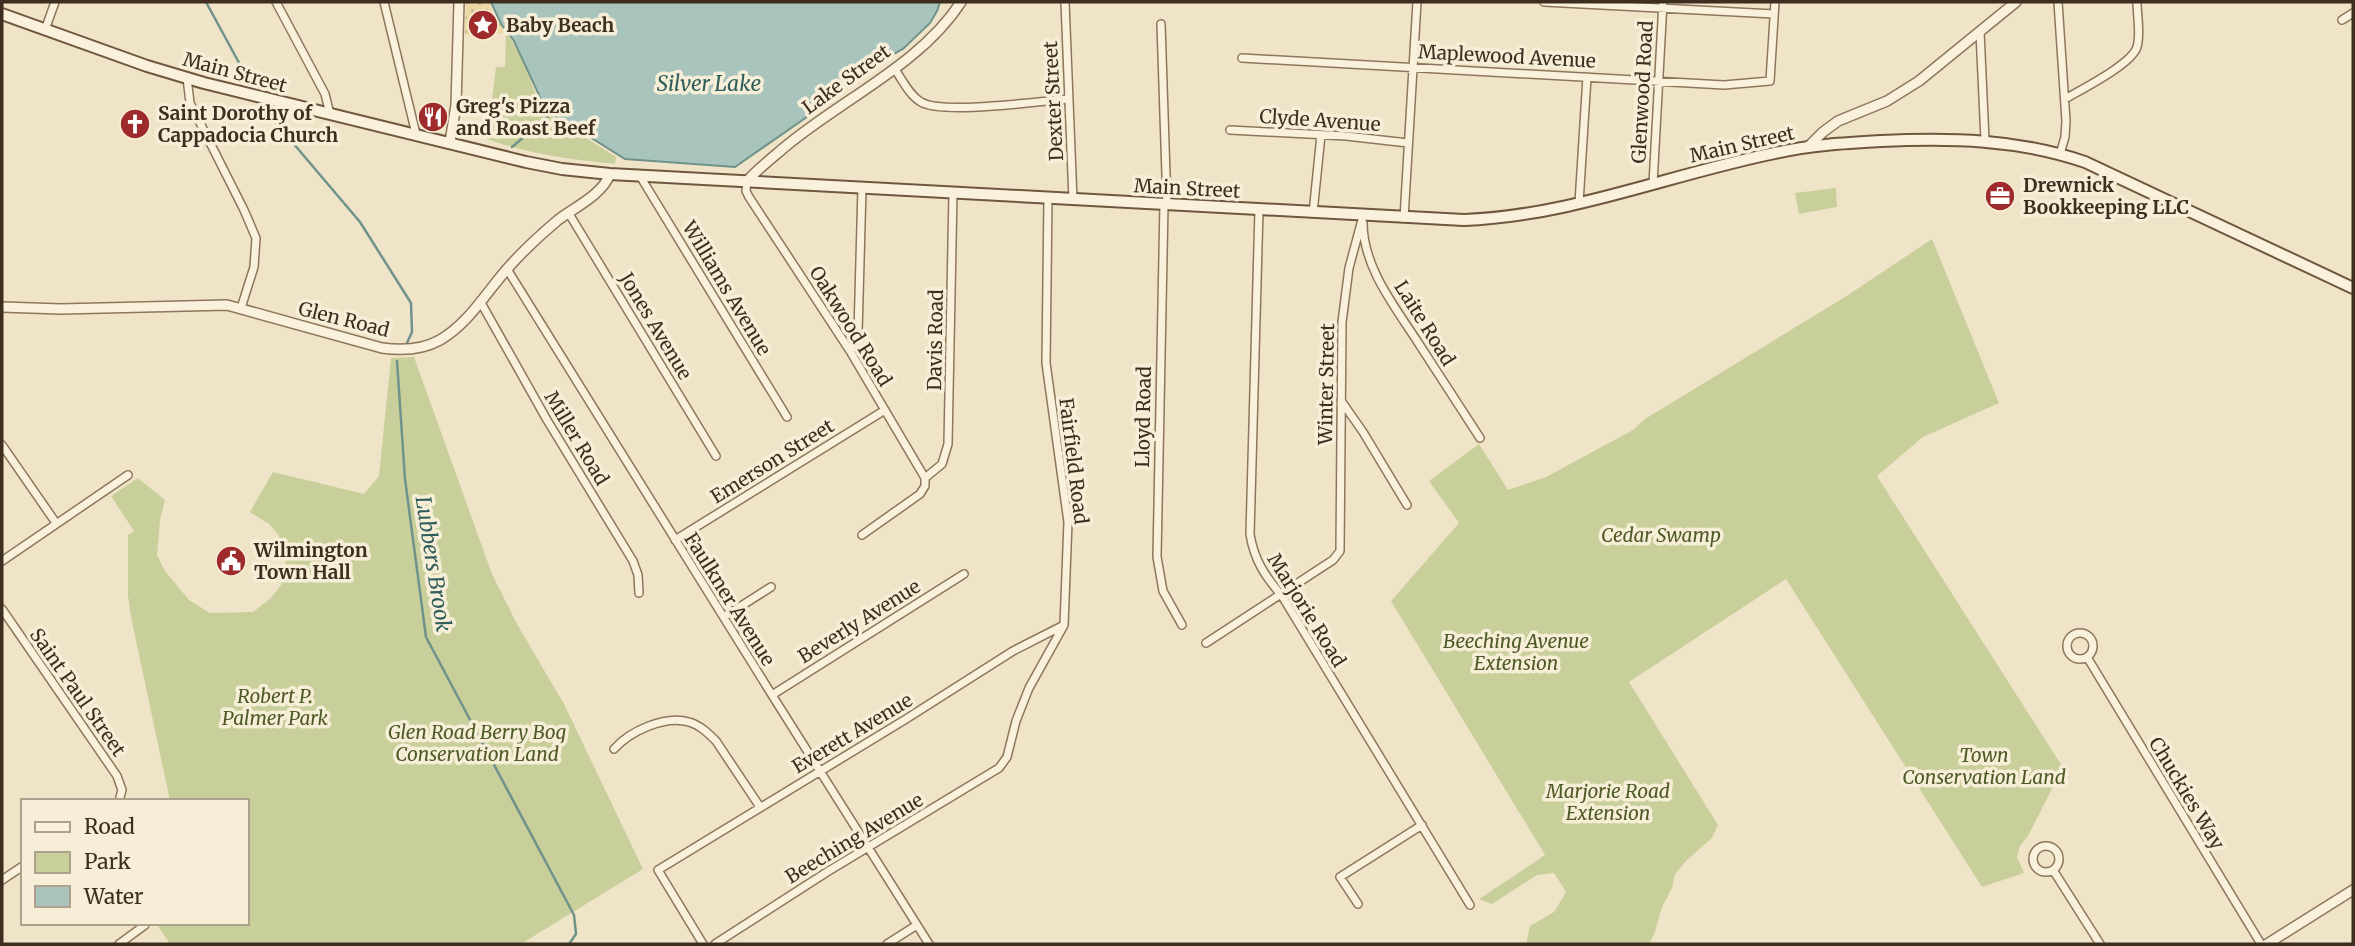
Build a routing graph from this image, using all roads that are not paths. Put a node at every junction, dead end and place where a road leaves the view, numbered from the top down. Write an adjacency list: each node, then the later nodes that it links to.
1 (55, 2): 19 (street)
2 (276, 2): 29 (street)
3 (384, 2): 31 (street)
4 (459, 2): 34 (street)
5 (961, 2): 23 (street, Lake Street)
6 (1065, 2): 27 (street, Dexter Street)
7 (1417, 2): 22 (street)
8 (1544, 2): 13 (street)
9 (1775, 2): 16 (street)
10 (2016, 2): 20 (street)
11 (2058, 2): 28 (street)
12 (2137, 2): 28 (street)
13 (1663, 4): 16 (street); 26 (street, Glenwood Road)
14 (2353, 13): 17 (street)
15 (2, 14): 19 (main road, Main Street)
16 (1774, 14): 26 (street, Maplewood Avenue)
17 (2342, 20)
18 (1161, 24): 47 (street, Lloyd Road)
19 (46, 30): 25 (main road, Main Street)
20 (1980, 32): 33 (street); 36 (street)
21 (1242, 58): 22 (street, Maplewood Avenue)
22 (1413, 67): 24 (street, Maplewood Avenue); 35 (street)
23 (894, 68): 27 (street); 40 (street, Lake Street)
24 (1587, 77): 26 (street, Maplewood Avenue); 46 (street)
25 (187, 78): 29 (main road, Main Street); 57 (street)
26 (1659, 80): 41 (street, Glenwood Road)
27 (1069, 99): 45 (street, Dexter Street)
28 (2066, 99): 37 (street)
29 (330, 114): 31 (main road, Main Street)
30 (1230, 130): 32 (street, Clyde Avenue)
31 (416, 134): 34 (main road, Main Street)
32 (1321, 135): 35 (street, Clyde Avenue); 50 (street)
33 (1985, 141): 36 (main road, Main Street); 37 (main road, Main Street)
34 (450, 142): 38 (main road, Main Street)
35 (1408, 143): 52 (street)
36 (1808, 147): 41 (main road, Main Street)
37 (2060, 154): 54 (main road, Main Street)
38 (610, 174): 39 (main road, Main Street); 49 (street, Glen Road)
39 (640, 176): 40 (main road, Main Street); 61 (street, Williams Avenue)
40 (747, 181): 42 (main road, Main Street); 58 (street, Oakwood Road)
41 (1653, 184): 46 (main road, Main Street)
42 (862, 188): 43 (main road, Main Street); 58 (street)
43 (953, 193): 44 (main road, Main Street); 66 (street, Davis Road)
44 (1048, 198): 45 (main road, Main Street); 78 (street, Fairfield Road)
45 (1073, 200): 47 (main road, Main Street)
46 (1579, 203): 52 (main road, Main Street)
47 (1166, 205): 48 (main road, Main Street); 79 (street, Lloyd Road)
48 (1259, 210): 50 (main road, Main Street); 75 (street, Marjorie Road)
49 (568, 212): 53 (street, Glen Road); 64 (street, Jones Avenue)
50 (1313, 213): 51 (main road, Main Street)
51 (1363, 216): 52 (main road, Main Street); 59 (street, Winter Street); 62 (street, Laite Road)
52 (1404, 218)
53 (507, 269): 55 (street, Glen Road); 70 (street, Faulkner Avenue)
54 (2353, 288)
55 (480, 301): 57 (street, Glen Road); 74 (street, Miller Road)
56 (2, 307): 57 (street, Glen Road)
57 (241, 308)
58 (850, 351): 60 (street, Oakwood Road)
59 (1341, 402): 67 (street); 75 (street, Winter Street)
60 (885, 410): 66 (street, Oakwood Road); 70 (street, Emerson Street)
61 (787, 416)
62 (1480, 438)
63 (2, 446): 68 (street)
64 (716, 456)
65 (128, 475): 68 (street)
66 (925, 478): 69 (street)
67 (1407, 505)
68 (56, 523): 71 (street)
69 (862, 535)
70 (675, 540): 77 (street, Faulkner Avenue)
71 (2, 561)
72 (964, 575): 82 (street, Beverly Avenue)
73 (771, 587): 77 (street)
74 (639, 593)
75 (1282, 596): 80 (street); 88 (street, Marjorie Road)
76 (2, 609): 86 (street, Saint Paul Street)
77 (724, 617): 82 (street, Faulkner Avenue)
78 (1065, 625): 84 (street, Fairfield Road); 85 (street, Everett Avenue)
79 (1182, 625)
80 (1206, 643)
81 (2087, 657): 104 (street, Chuckies Way)
82 (772, 695): 85 (street, Faulkner Avenue)
83 (614, 749): 87 (street)
84 (1007, 757): 89 (street, Beeching Avenue)
85 (819, 771): 87 (street, Everett Avenue); 89 (street, Faulkner Avenue)
86 (120, 798)
87 (760, 807): 99 (street, Everett Avenue)
88 (1422, 825): 94 (street); 95 (street, Marjorie Road)
89 (868, 848): 97 (street, Faulkner Avenue); 100 (street, Beeching Avenue)
90 (21, 867): 92 (street)
91 (2053, 870): 103 (street)
92 (2, 880)
93 (2353, 890): 105 (street)
94 (1358, 904)
95 (1470, 905)
96 (145, 925): 98 (street)
97 (917, 925): 101 (street); 102 (street, Faulkner Avenue)
98 (119, 944)
99 (704, 944)
100 (715, 944)
101 (887, 944)
102 (929, 944)
103 (2100, 944)
104 (2261, 944)
105 (2267, 944)

